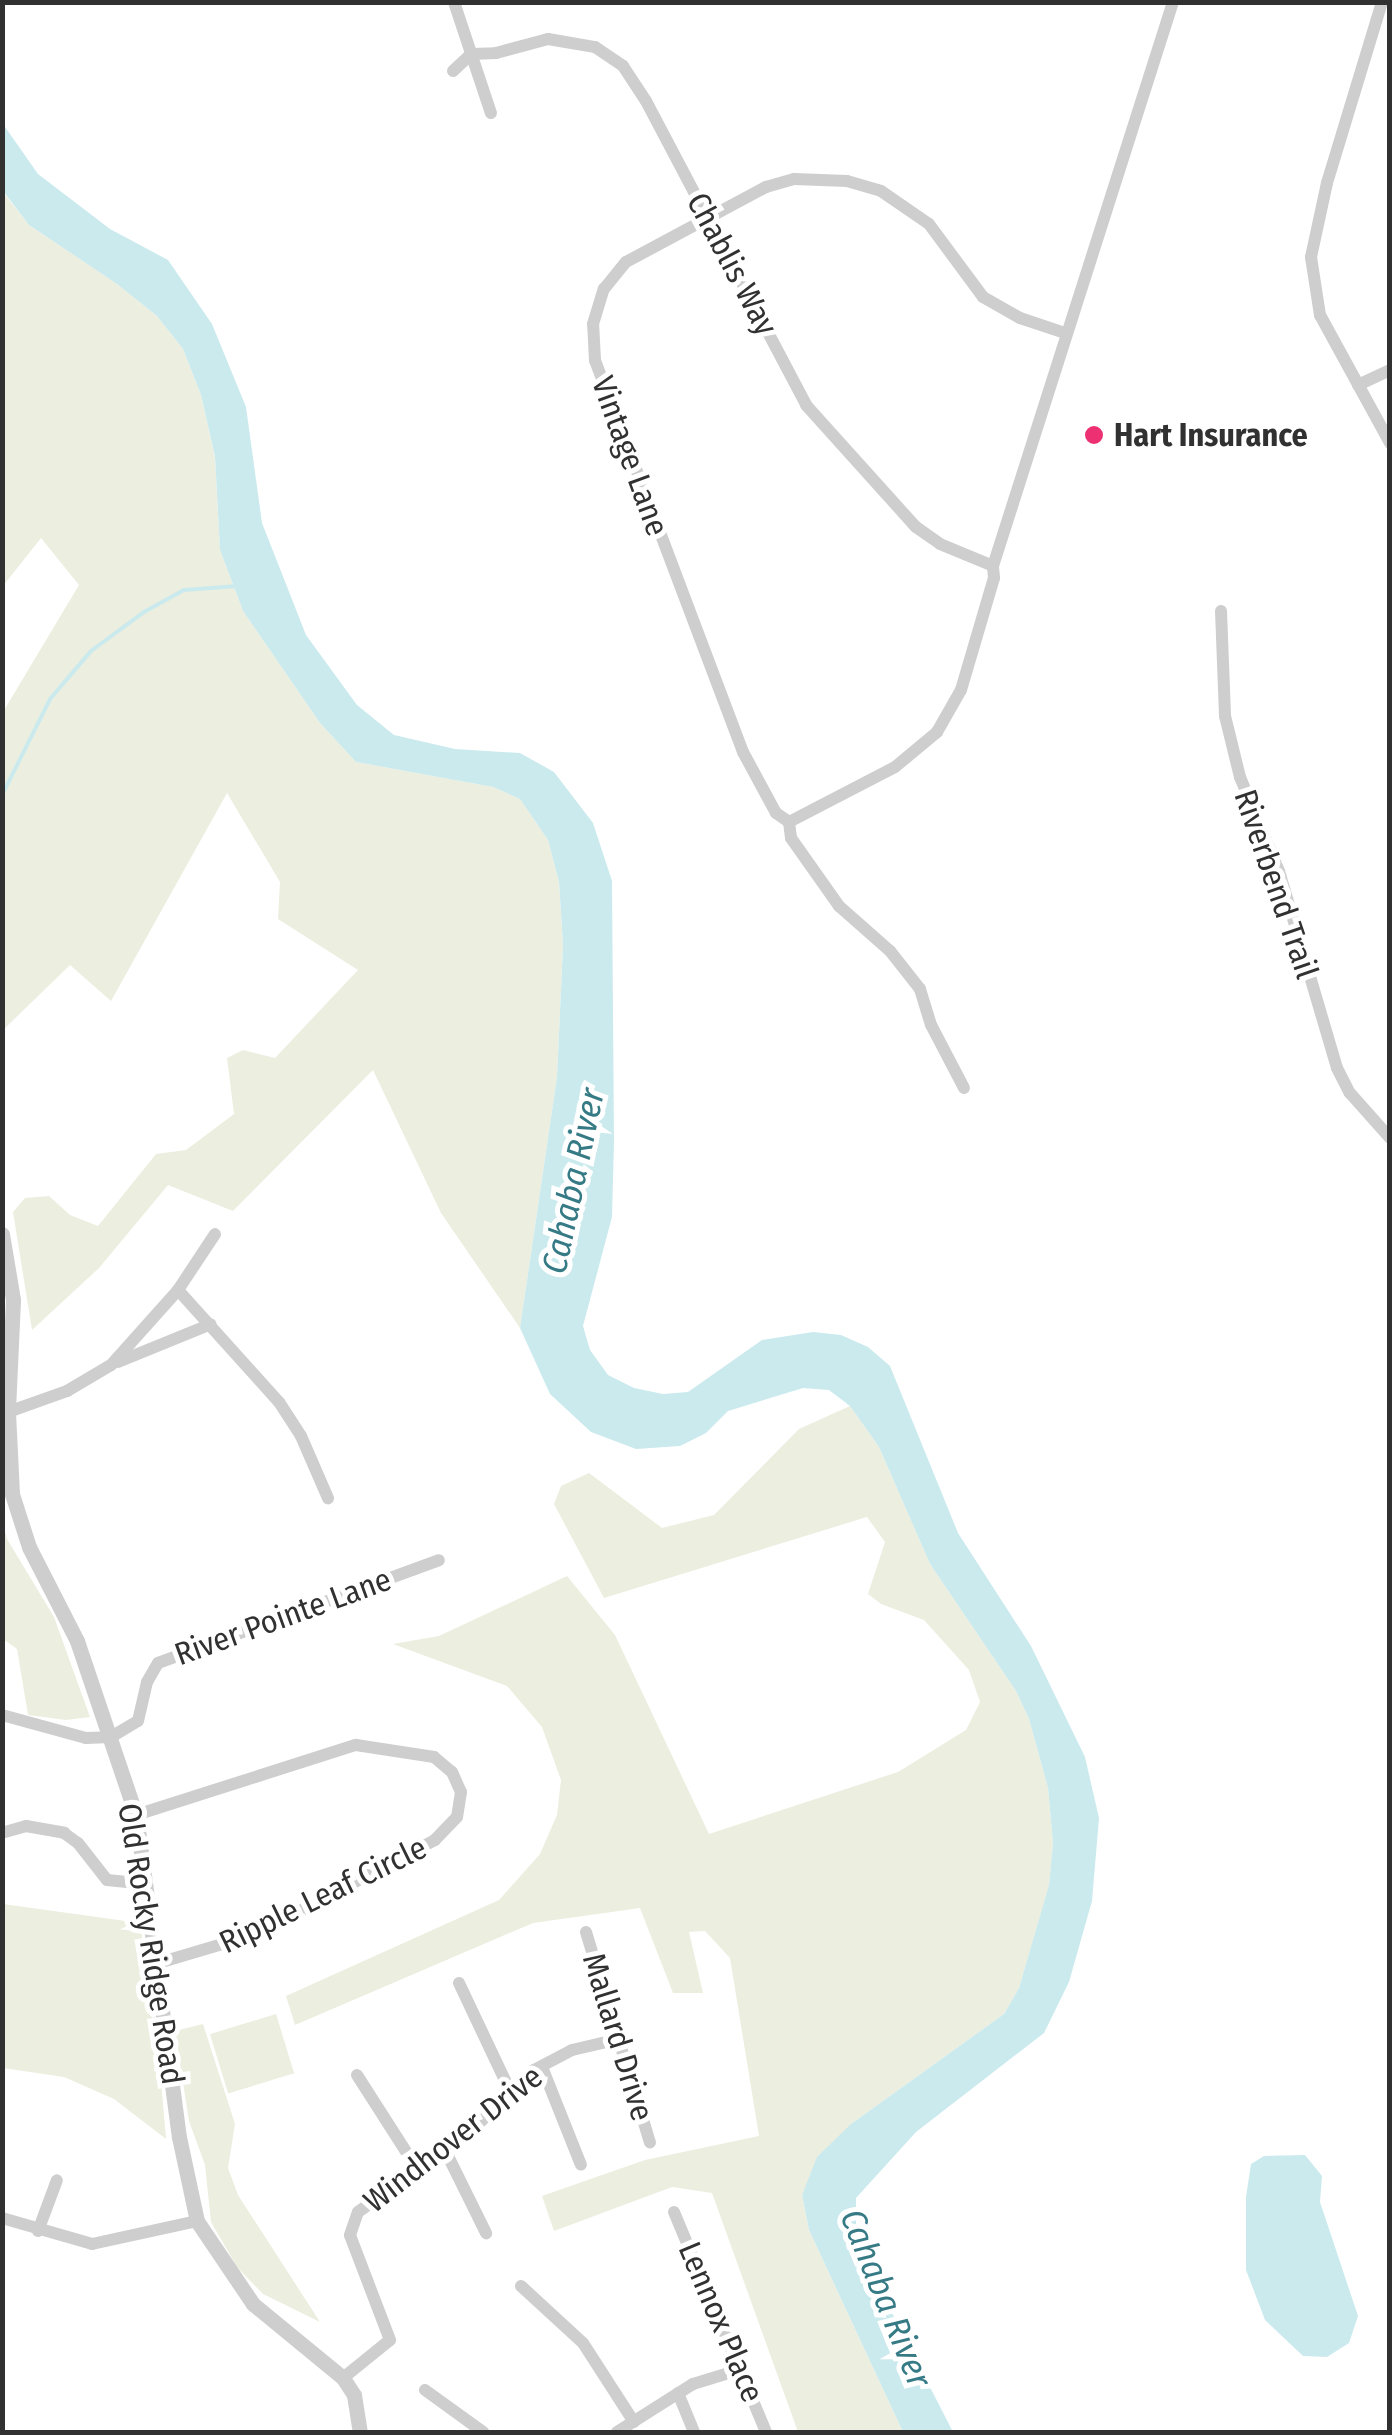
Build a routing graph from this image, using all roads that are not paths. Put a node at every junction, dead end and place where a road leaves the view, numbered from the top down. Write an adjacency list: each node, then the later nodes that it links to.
1 (454, 2): 4 (street)
2 (1172, 2): 8 (street)
3 (1382, 2): 10 (street)
4 (471, 54): 5 (street); 6 (street); 7 (street, Chablis Way)
5 (453, 71)
6 (492, 113)
7 (707, 217): 8 (street, Vintage Lane); 12 (street, Chablis Way); 14 (street, Vintage Lane)
8 (1065, 333): 12 (street)
9 (1390, 370): 10 (street)
10 (1358, 385): 11 (street)
11 (1390, 442)
12 (993, 566): 14 (street)
13 (1221, 610): 16 (street, Riverbend Trail)
14 (788, 822): 15 (street, Vintage Lane)
15 (964, 1088)
16 (1390, 1138)
17 (2, 1234): 22 (street, Old Rocky Ridge Road)
18 (215, 1234): 19 (street)
19 (178, 1290): 20 (street); 21 (street)
20 (211, 1324): 21 (street); 23 (street)
21 (111, 1365): 22 (street)
22 (8, 1412): 26 (street, Old Rocky Ridge Road)
23 (328, 1498)
24 (439, 1560): 26 (street, River Pointe Lane)
25 (2, 1715): 26 (street)
26 (111, 1737): 27 (street, Old Rocky Ridge Road)
27 (136, 1816): 29 (street, Old Rocky Ridge Road); 31 (street, Ripple Leaf Circle)
28 (5, 1832): 29 (street)
29 (148, 1884): 31 (street, Old Rocky Ridge Road)
30 (586, 1932): 33 (street, Mallard Drive)
31 (159, 1963): 44 (street, Old Rocky Ridge Road)
32 (460, 1983): 36 (street)
33 (619, 2039): 34 (street, Windhover Drive); 37 (street, Mallard Drive)
34 (542, 2067): 36 (street, Windhover Drive); 39 (street)
35 (358, 2075): 40 (street)
36 (510, 2091): 38 (street, Windhover Drive)
37 (650, 2143)
38 (445, 2150): 40 (street, Windhover Drive); 46 (street)
39 (582, 2166)
40 (418, 2169): 49 (street, Windhover Drive)
41 (57, 2180): 45 (street)
42 (674, 2212): 48 (street, Lennox Place)
43 (2, 2218): 45 (street)
44 (197, 2221): 45 (street); 49 (street, Old Rocky Ridge Road)
45 (38, 2232)
46 (486, 2233)
47 (521, 2286): 52 (street)
48 (742, 2369): 51 (street); 57 (street, Lennox Place)
49 (343, 2378): 53 (street)
50 (426, 2390): 54 (street)
51 (678, 2393): 52 (street); 56 (street)
52 (634, 2422): 55 (street)
53 (360, 2432)
54 (484, 2432)
55 (618, 2432)
56 (694, 2432)
57 (766, 2432)

